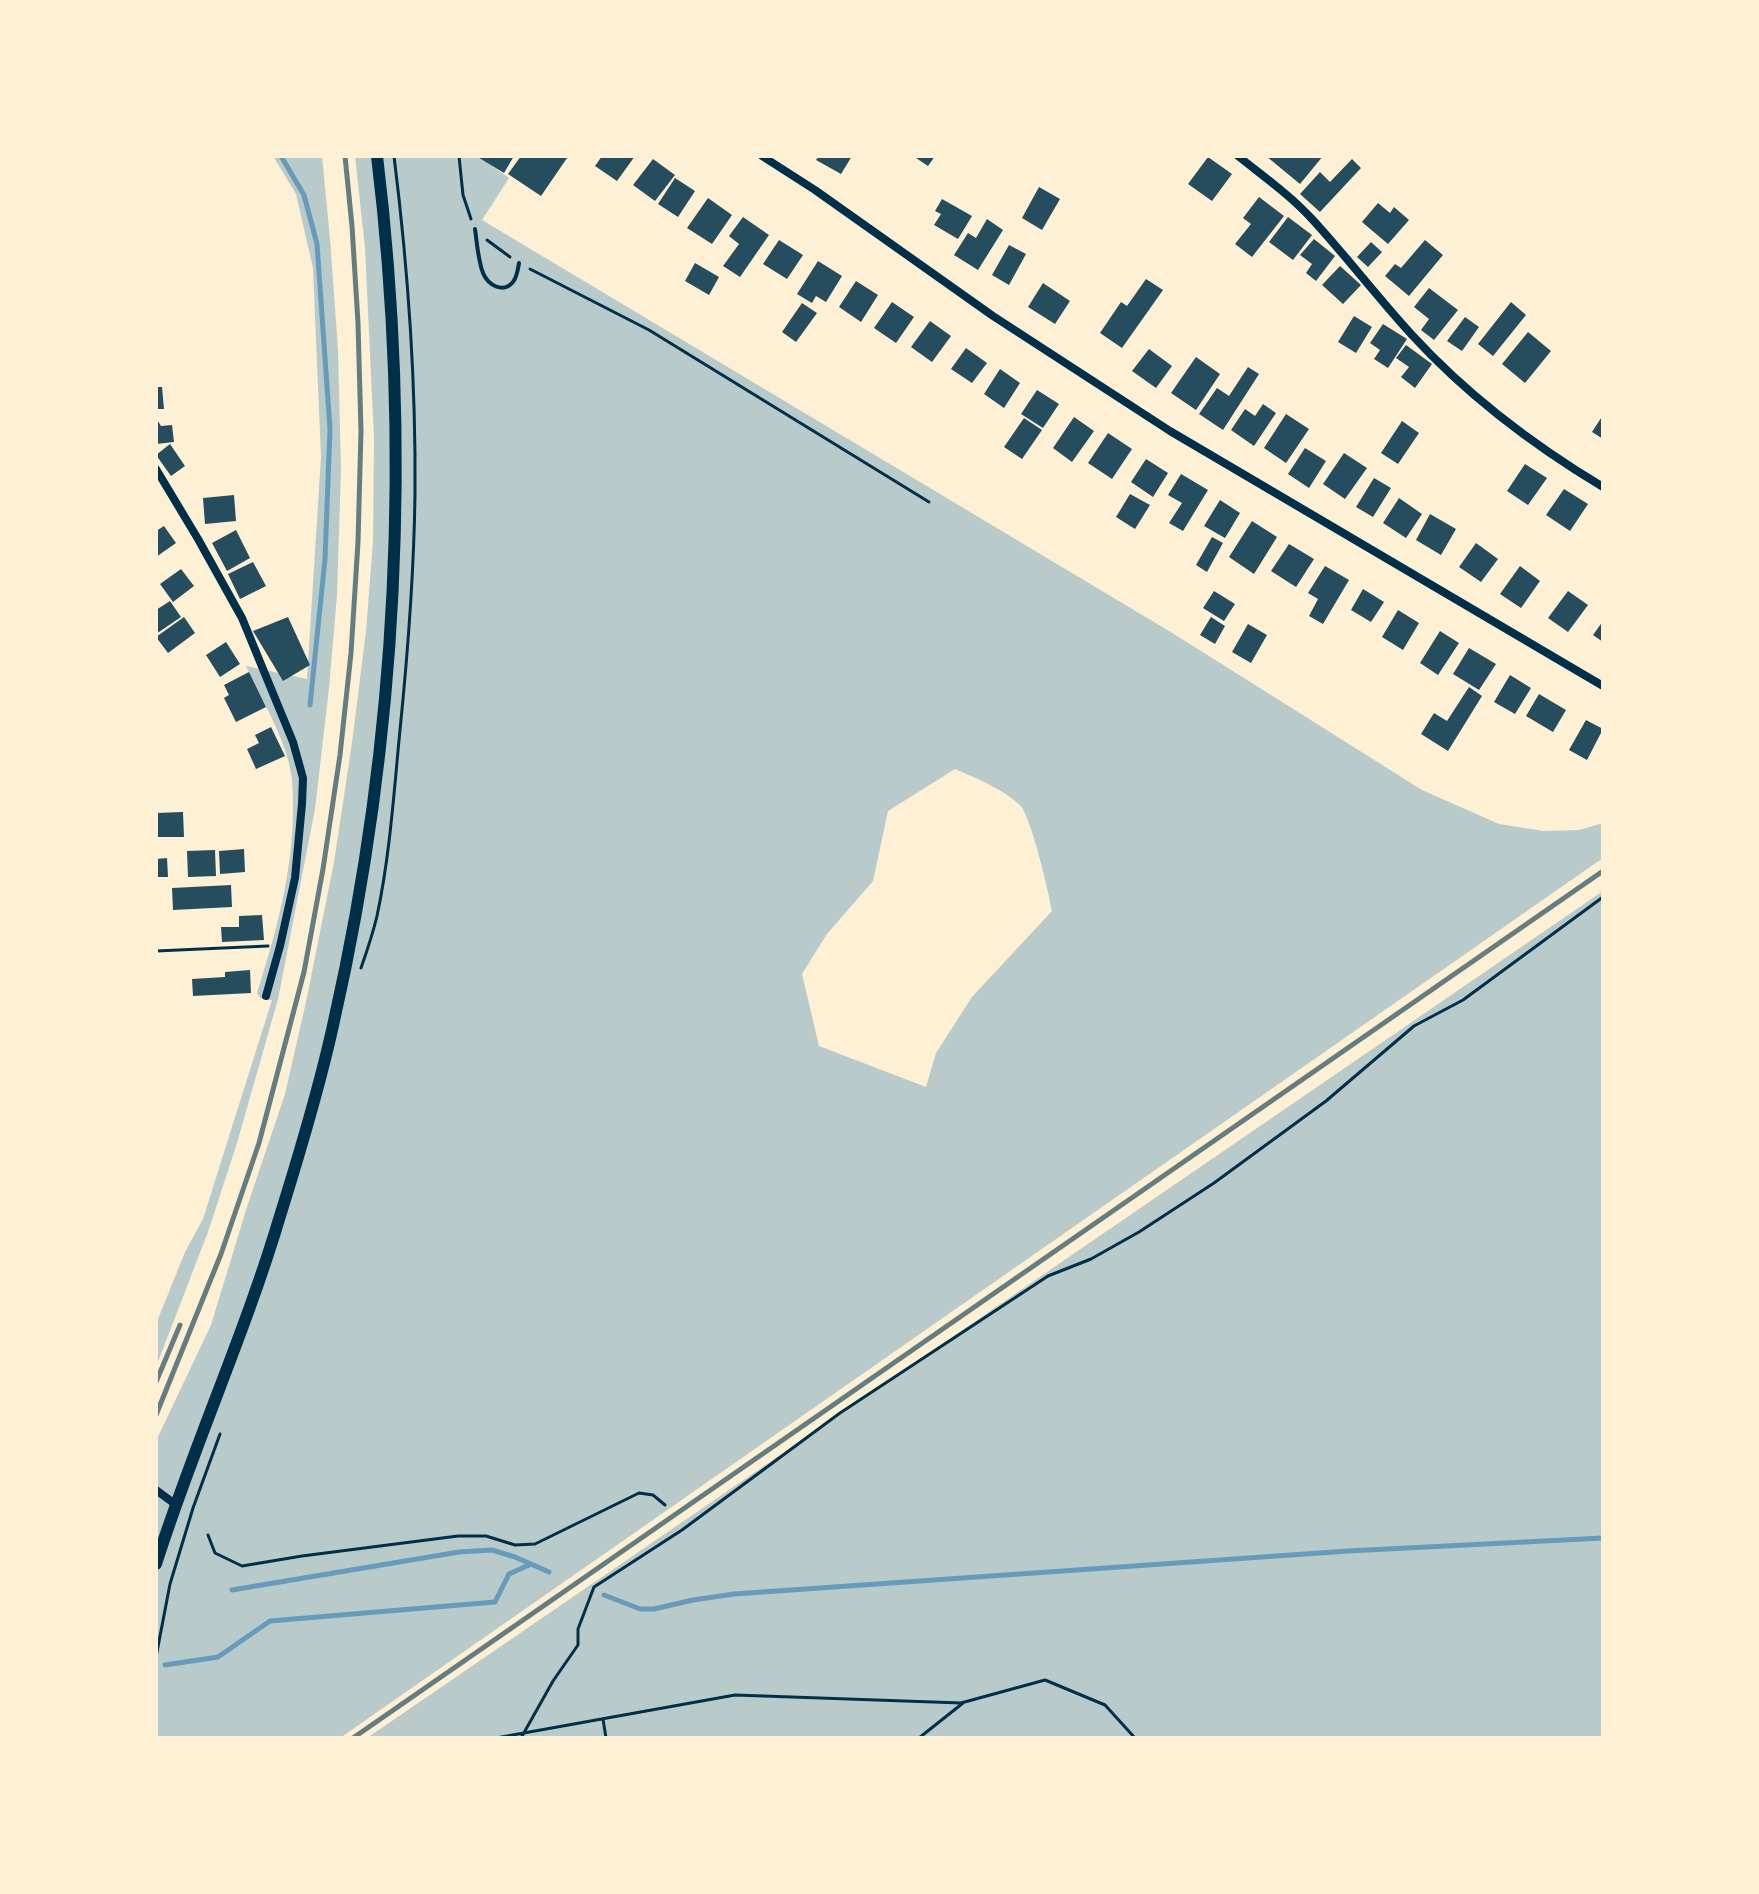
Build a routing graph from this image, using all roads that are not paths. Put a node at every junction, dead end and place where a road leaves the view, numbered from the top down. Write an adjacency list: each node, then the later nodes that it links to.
1 (377, 156): 11 (main road)
2 (762, 156): 8 (street)
3 (1238, 156): 7 (street)
4 (475, 229): 5 (lane)
5 (519, 263)
6 (156, 469): 9 (street)
7 (1603, 487)
8 (1603, 686)
9 (266, 996)
10 (157, 1491): 11 (street)
11 (175, 1504): 12 (main road)
12 (156, 1564)

